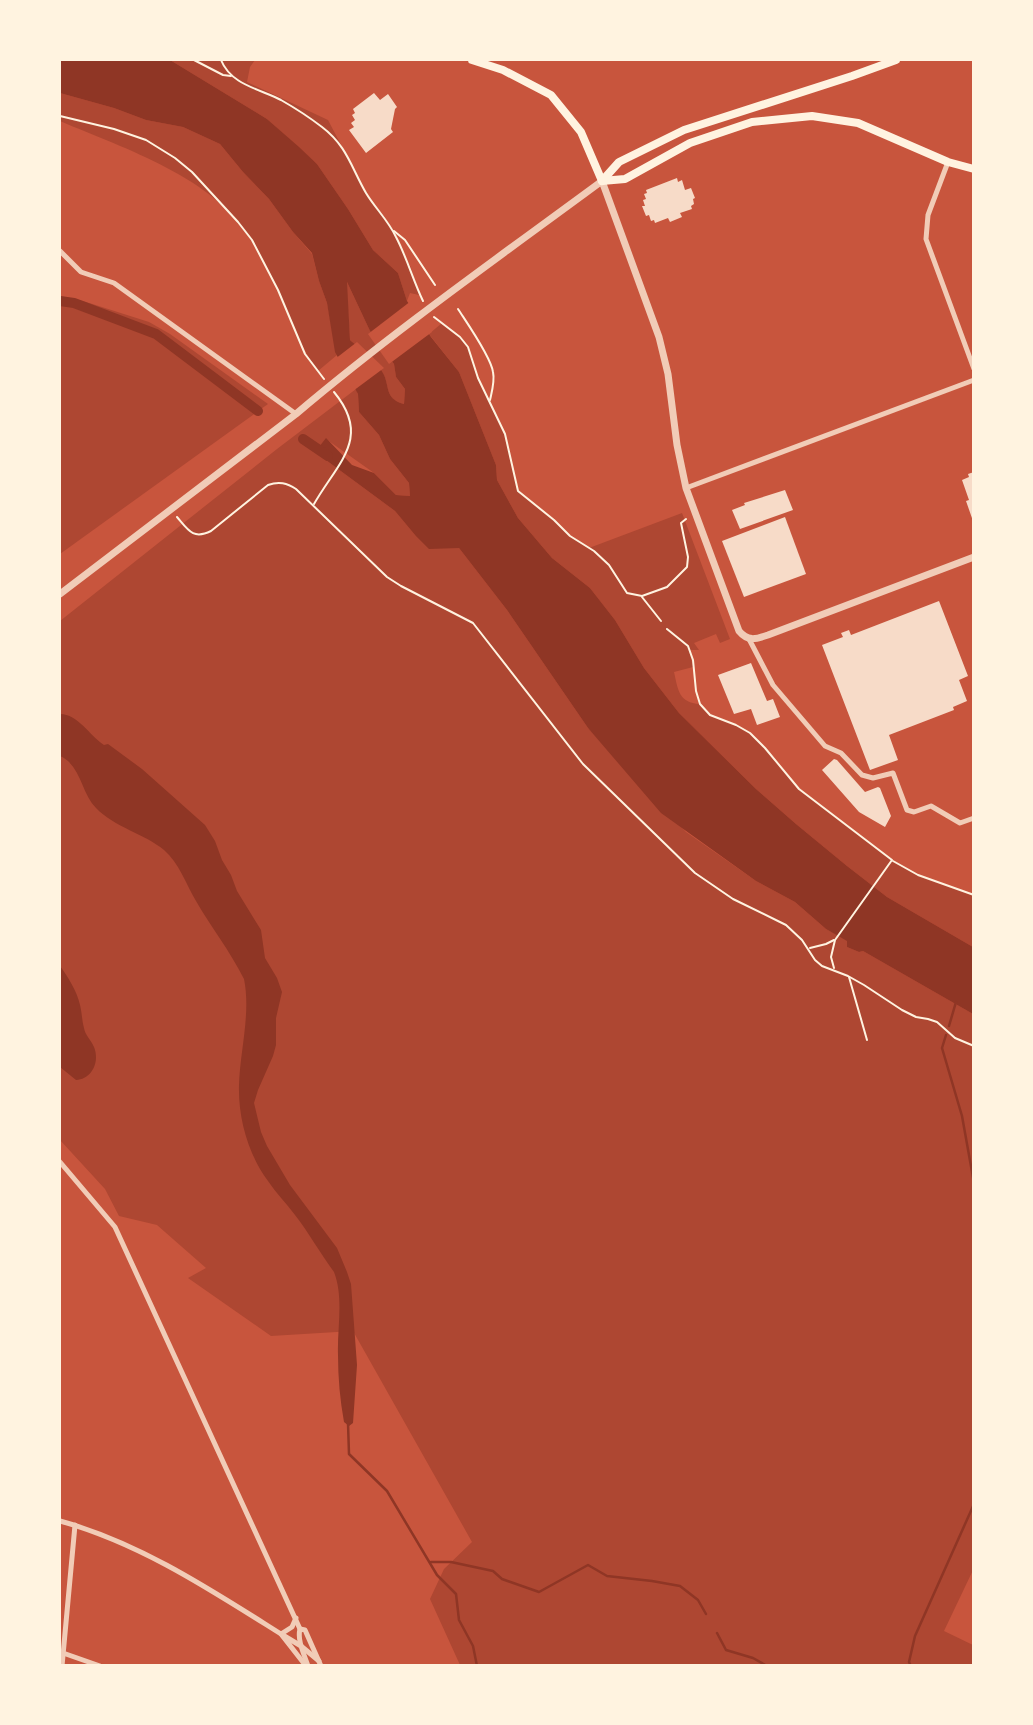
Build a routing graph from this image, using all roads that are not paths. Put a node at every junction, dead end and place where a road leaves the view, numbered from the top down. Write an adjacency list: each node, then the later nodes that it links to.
1 (472, 60): 5 (main road)
2 (896, 60): 5 (main road)
3 (948, 162): 4 (main road); 5 (main road); 7 (street)
4 (974, 169)
5 (602, 181): 9 (street); 10 (street)
6 (60, 251): 9 (street)
7 (974, 369)
8 (974, 380): 10 (street)
9 (296, 414): 12 (street)
10 (686, 488): 13 (street)
11 (974, 557): 13 (street)
12 (60, 594)
13 (748, 639): 14 (street)
14 (974, 818)
15 (60, 1162): 18 (street)
16 (60, 1521): 17 (street)
17 (75, 1525): 20 (street); 22 (street)
18 (296, 1618): 19 (street); 20 (street)
19 (300, 1629): 21 (street); 23 (street)
20 (281, 1634): 21 (street); 26 (street)
21 (301, 1646): 23 (street); 26 (street)
22 (63, 1653): 24 (street); 25 (street)
23 (320, 1663)
24 (62, 1665)
25 (100, 1665)
26 (307, 1665)

